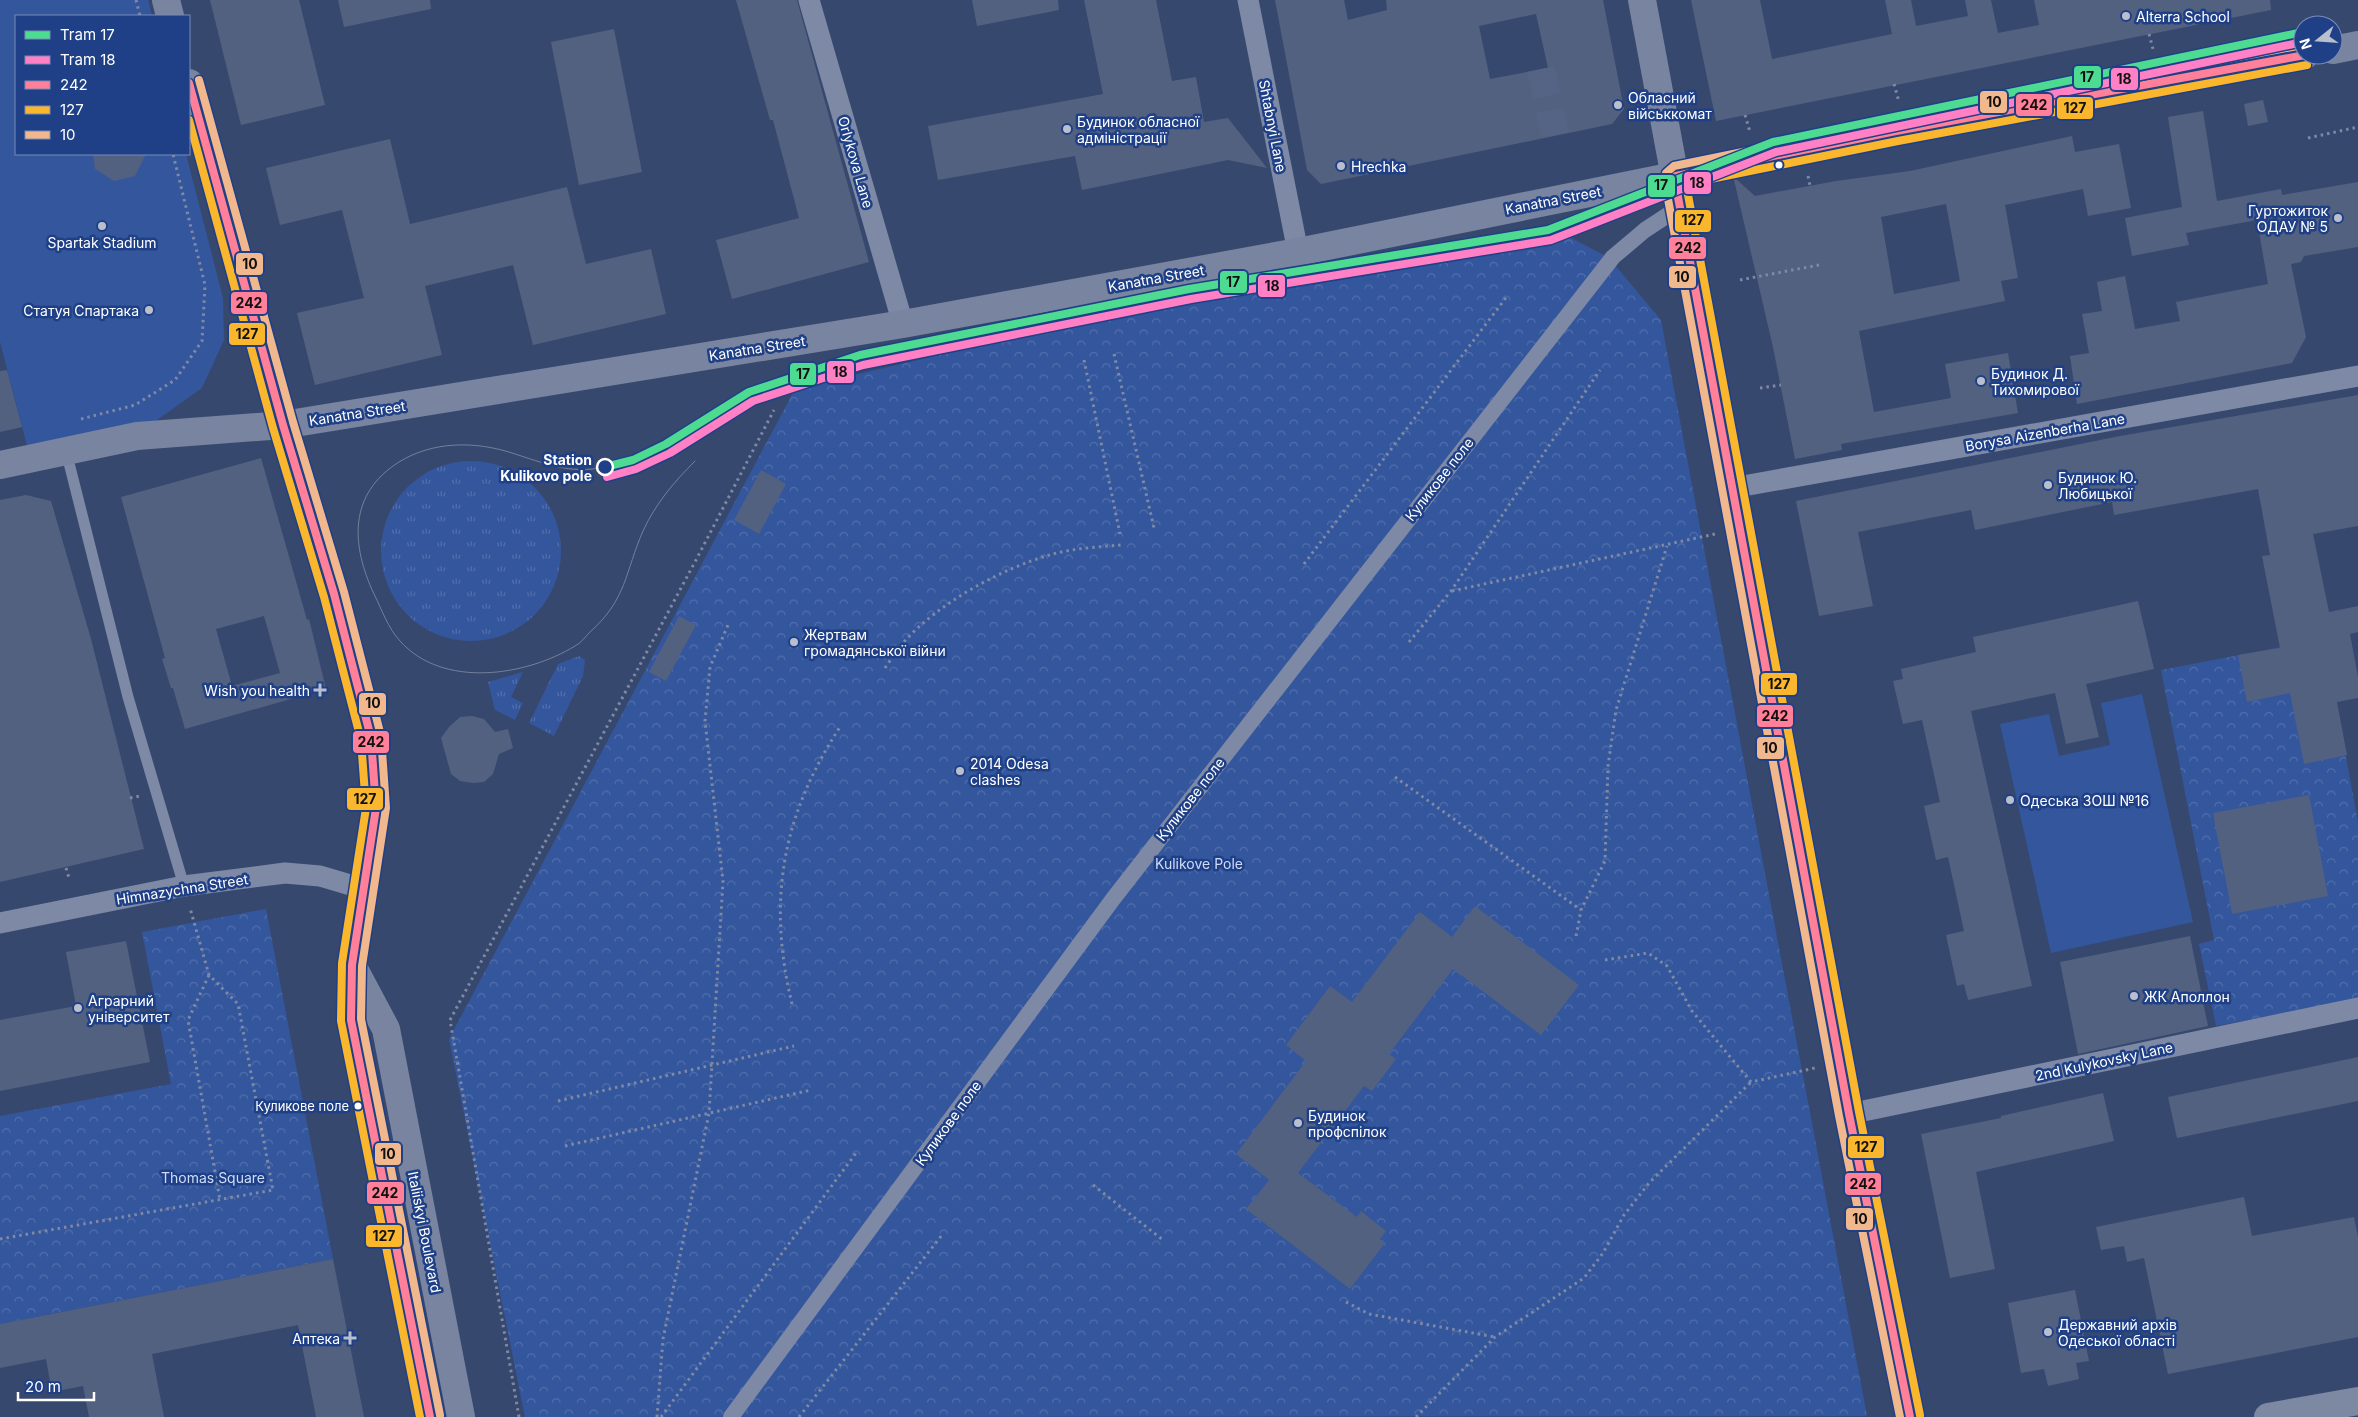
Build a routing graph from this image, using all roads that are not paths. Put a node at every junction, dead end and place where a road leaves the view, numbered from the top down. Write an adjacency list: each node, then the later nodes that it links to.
1 (166, 0): 5 (main road)
2 (809, 0): 13 (street, Orlykova Lane)
3 (1248, 0): 12 (street, Shtabnyi Lane)
4 (1642, 0): 10 (main road)
5 (170, 15)
6 (2358, 45): 7 (main road)
7 (2343, 48)
8 (2293, 57): 10 (main road, Kanatna Street)
9 (190, 87): 15 (main road)
10 (1676, 176): 11 (main road); 12 (main road, Kanatna Street)
11 (1680, 207): 18 (main road); 28 (street, Куликове поле)
12 (1298, 252): 13 (main road, Kanatna Street)
13 (903, 324): 15 (main road, Kanatna Street)
14 (2358, 376): 18 (street, Borysa Aizenberha Lane)
15 (283, 425): 16 (main road, Kanatna Street); 20 (main road)
16 (66, 451): 17 (main road, Kanatna Street); 19 (lane)
17 (0, 465)
18 (1732, 488): 24 (main road)
19 (184, 886): 20 (street, Himnazychna Street); 21 (street, Himnazychna Street)
20 (364, 888): 22 (main road)
21 (0, 923)
22 (352, 965): 26 (main road); 27 (main road, Italiiskyi Boulevard)
23 (2358, 1008): 24 (street, 2nd Kulykovsky Lane)
24 (1849, 1114): 29 (main road)
25 (2358, 1401): 30 (main road)
26 (430, 1417)
27 (461, 1417)
28 (731, 1417)
29 (1910, 1417)
30 (2268, 1417)

